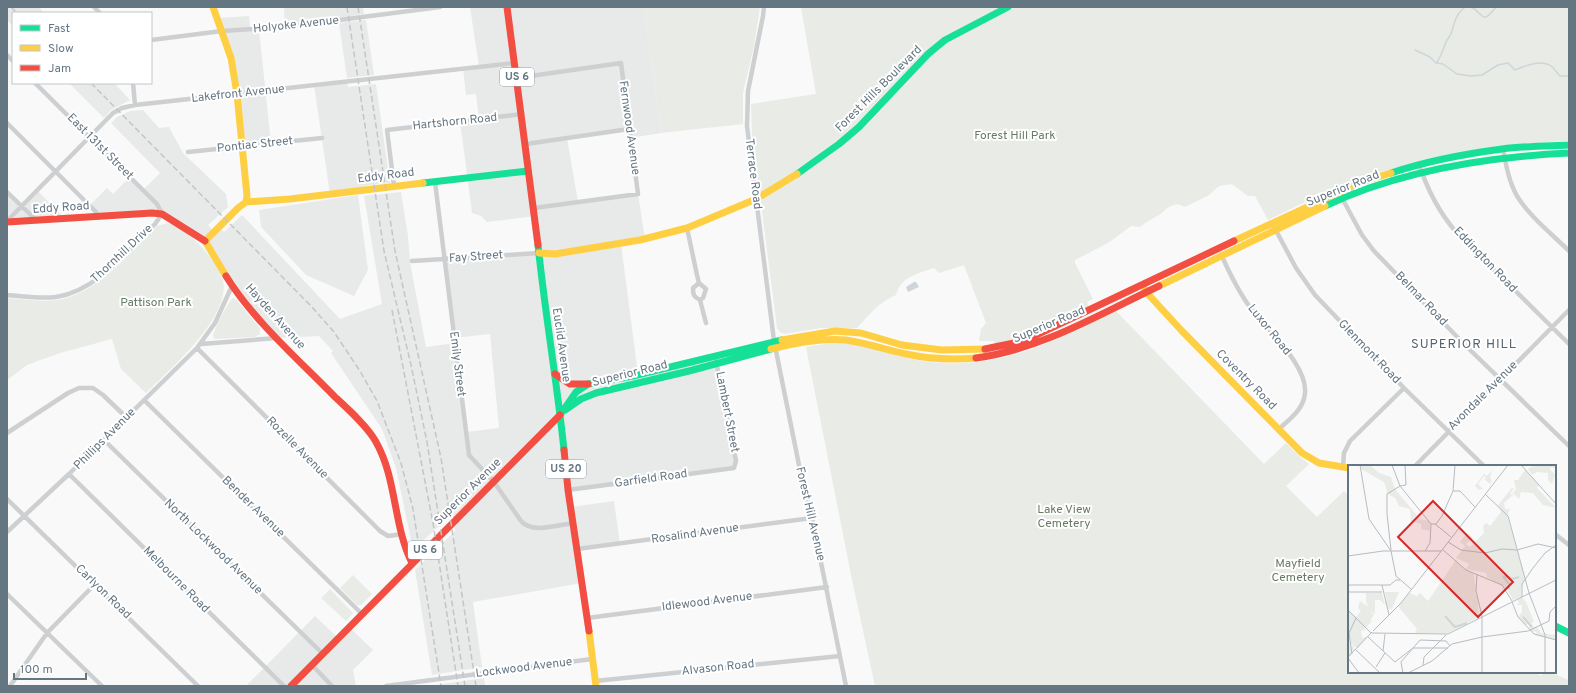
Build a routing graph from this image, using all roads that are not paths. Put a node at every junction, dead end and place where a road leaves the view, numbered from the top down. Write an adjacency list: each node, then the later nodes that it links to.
1 (213, 7): 6 (main road)
2 (440, 7): 6 (street, Holyoke Avenue)
3 (507, 7): 8 (main road, Euclid Avenue / US 6)
4 (764, 7): 34 (street, Terrace Road)
5 (1008, 7): 34 (main road, Forest Hills Boulevard)
6 (222, 31): 7 (street, Holyoke Avenue); 12 (main road)
7 (152, 40)
8 (515, 63): 9 (main road, Euclid Avenue / US 6); 12 (street, Lakefront Avenue)
9 (517, 78): 14 (main road, Euclid Avenue / US 6); 16 (street, Fernwood Avenue)
10 (36, 84): 17 (street, East 131st Street)
11 (133, 84): 13 (street)
12 (237, 94): 13 (street, Lakefront Avenue); 21 (main road)
13 (135, 104): 17 (street, Lakefront Avenue)
14 (522, 114): 19 (main road, Euclid Avenue / US 6); 31 (street, Hartshorn Road)
15 (7, 123): 28 (street)
16 (629, 129): 19 (street); 38 (street, Fernwood Avenue)
17 (90, 137): 28 (street, Lakefront Avenue); 39 (street, East 131st Street)
18 (322, 138): 21 (street, Pontiac Street)
19 (526, 144): 27 (main road, Euclid Avenue / US 6)
20 (1569, 145): 22 (main road, Superior Road)
21 (243, 146): 23 (street, Pontiac Street); 36 (main road)
22 (1503, 149): 25 (street); 26 (main road, Superior Road)
23 (188, 152)
24 (1569, 153): 25 (main road, Superior Road)
25 (1505, 157): 29 (main road, Superior Road); 48 (street)
26 (1419, 164): 29 (street, Eddington Road); 32 (main road, Superior Road)
27 (528, 171): 30 (main road, Eddy Road); 38 (main road, Euclid Avenue / US 6)
28 (56, 172): 37 (street, Lakefront Avenue); 40 (street)
29 (1422, 172): 35 (main road, Superior Road); 61 (street, Eddington Road)
30 (434, 182): 31 (main road, Eddy Road); 51 (street, Emily Street)
31 (394, 186): 36 (main road, Eddy Road)
32 (1339, 191): 35 (street, Belmar Road); 43 (main road, Superior Road)
33 (7, 192): 37 (street)
34 (756, 199): 44 (main road, Forest Hills Boulevard); 63 (street, Terrace Road)
35 (1343, 199): 45 (main road, Superior Road); 74 (street, Belmar Road)
36 (246, 202): 46 (main road)
37 (22, 206): 41 (street); 42 (street, Lakefront Avenue)
38 (534, 208): 49 (main road, Euclid Avenue / US 6)
39 (162, 214): 40 (main road, Eddy Road); 46 (main road); 57 (street, Thornhill Drive)
40 (97, 216): 41 (main road, Eddy Road)
41 (37, 221): 42 (main road, Eddy Road)
42 (7, 222)
43 (1272, 223): 45 (street, Glenmont Road); 47 (main road, Superior Road)
44 (687, 228): 49 (main road, Forest Hills Boulevard); 53 (street)
45 (1276, 230): 50 (main road, Superior Road); 76 (street, Glenmont Road)
46 (205, 241): 55 (main road, Hayden Avenue)
47 (1218, 249): 50 (street, Luxor Road); 54 (main road, Superior Road)
48 (1569, 251)
49 (539, 253): 51 (street, Fay Street); 73 (main road, Euclid Avenue / US 6)
50 (1222, 256): 56 (main road, Superior Road); 80 (street, Luxor Road)
51 (444, 260): 52 (street, Fay Street); 90 (street, Emily Street)
52 (412, 261)
53 (699, 283): 58 (street); 58 (street)
54 (1143, 285): 56 (main road, Coventry Road); 69 (main road, Superior Road)
55 (232, 286): 62 (main road, Hayden Avenue); 64 (street, Phillips Avenue)
56 (1147, 293): 72 (main road, Superior Road); 80 (main road, Coventry Road)
57 (7, 295)
58 (700, 300): 60 (street)
59 (1569, 310): 61 (street, Avondale Avenue)
60 (706, 323)
61 (1552, 327): 65 (street, Eddington Road); 74 (street, Avondale Avenue)
62 (277, 338): 64 (street); 97 (main road, Hayden Avenue)
63 (774, 341): 66 (main road, Superior Road); 68 (street, Forest Hill Avenue); 71 (main road, Superior Road)
64 (201, 344): 67 (street, Phillips Avenue)
65 (1569, 344)
66 (902, 345): 69 (main road, Superior Road); 70 (main road)
67 (197, 348): 77 (street, Phillips Avenue); 97 (street, Rozelle Avenue)
68 (776, 349): 70 (main road, Superior Road); 71 (main road, Superior Road); 94 (street, Forest Hill Avenue)
69 (942, 350): 72 (main road)
70 (900, 353): 72 (main road, Superior Road)
71 (716, 360): 75 (main road, Superior Road); 78 (main road, Superior Road); 88 (street, Lambert Street)
72 (941, 360)
73 (554, 374): 75 (main road); 78 (main road, Euclid Avenue / US 6)
74 (1501, 379): 81 (street, Avondale Avenue); 84 (street, Belmar Road)
75 (588, 384): 78 (main road, Superior Road)
76 (1404, 388): 81 (street, Glenmont Road); 87 (street)
77 (144, 400): 79 (street, Phillips Avenue); 105 (street, Bender Avenue)
78 (560, 415): 90 (main road, Superior Avenue / US 6); 91 (main road, Euclid Avenue / US 20)
79 (126, 417): 82 (street); 83 (street, Phillips Avenue)
80 (1279, 429): 87 (main road, Coventry Road)
81 (1449, 431): 85 (street, Avondale Avenue); 86 (street, Glenmont Road)
82 (7, 433)
83 (104, 440): 89 (street, Phillips Avenue); 110 (street, North Lockwood Avenue)
84 (1569, 446)
85 (1416, 465)
86 (1483, 465)
87 (1346, 467)
88 (734, 468): 91 (street, Garfield Road)
89 (69, 474): 93 (street, Phillips Avenue); 118 (street, Melbourne Road)
90 (494, 482): 95 (street, Emily Street); 101 (main road, Superior Avenue / US 6)
91 (568, 490): 95 (main road, Euclid Avenue / US 20)
92 (7, 499): 93 (street, Carlyon Road)
93 (25, 516): 96 (street, Phillips Avenue); 102 (street, Carlyon Road)
94 (812, 518): 100 (street, Rosalind Avenue); 103 (street, Forest Hill Avenue)
95 (573, 523): 100 (main road, Euclid Avenue / US 20)
96 (7, 532)
97 (403, 534): 101 (main road, Hayden Avenue)
98 (1556, 535): 99 (street)
99 (1569, 545)
100 (577, 550): 106 (main road, Euclid Avenue / US 20)
101 (412, 563): 105 (main road, Superior Avenue / US 6)
102 (95, 584): 108 (street); 117 (street, Carlyon Road)
103 (827, 587): 106 (street, Idlewood Avenue); 111 (street, Forest Hill Avenue)
104 (7, 594): 108 (street)
105 (362, 614): 110 (main road, Superior Avenue / US 6)
106 (587, 618): 112 (main road, Euclid Avenue / US 20)
107 (1556, 626): 109 (main road)
108 (47, 633): 115 (street); 116 (street)
109 (1569, 633)
110 (323, 654): 113 (main road, Superior Avenue / US 6)
111 (840, 656): 114 (street, Alvason Road); 122 (street, Forest Hill Avenue)
112 (592, 660): 114 (main road, Euclid Avenue / US 20); 121 (street, Lockwood Avenue)
113 (312, 665): 119 (main road, Superior Avenue / US 6); 120 (street)
114 (595, 683)
115 (10, 686)
116 (102, 686)
117 (198, 686)
118 (284, 686)
119 (290, 686)
120 (332, 686)
121 (386, 686)
122 (846, 686)

